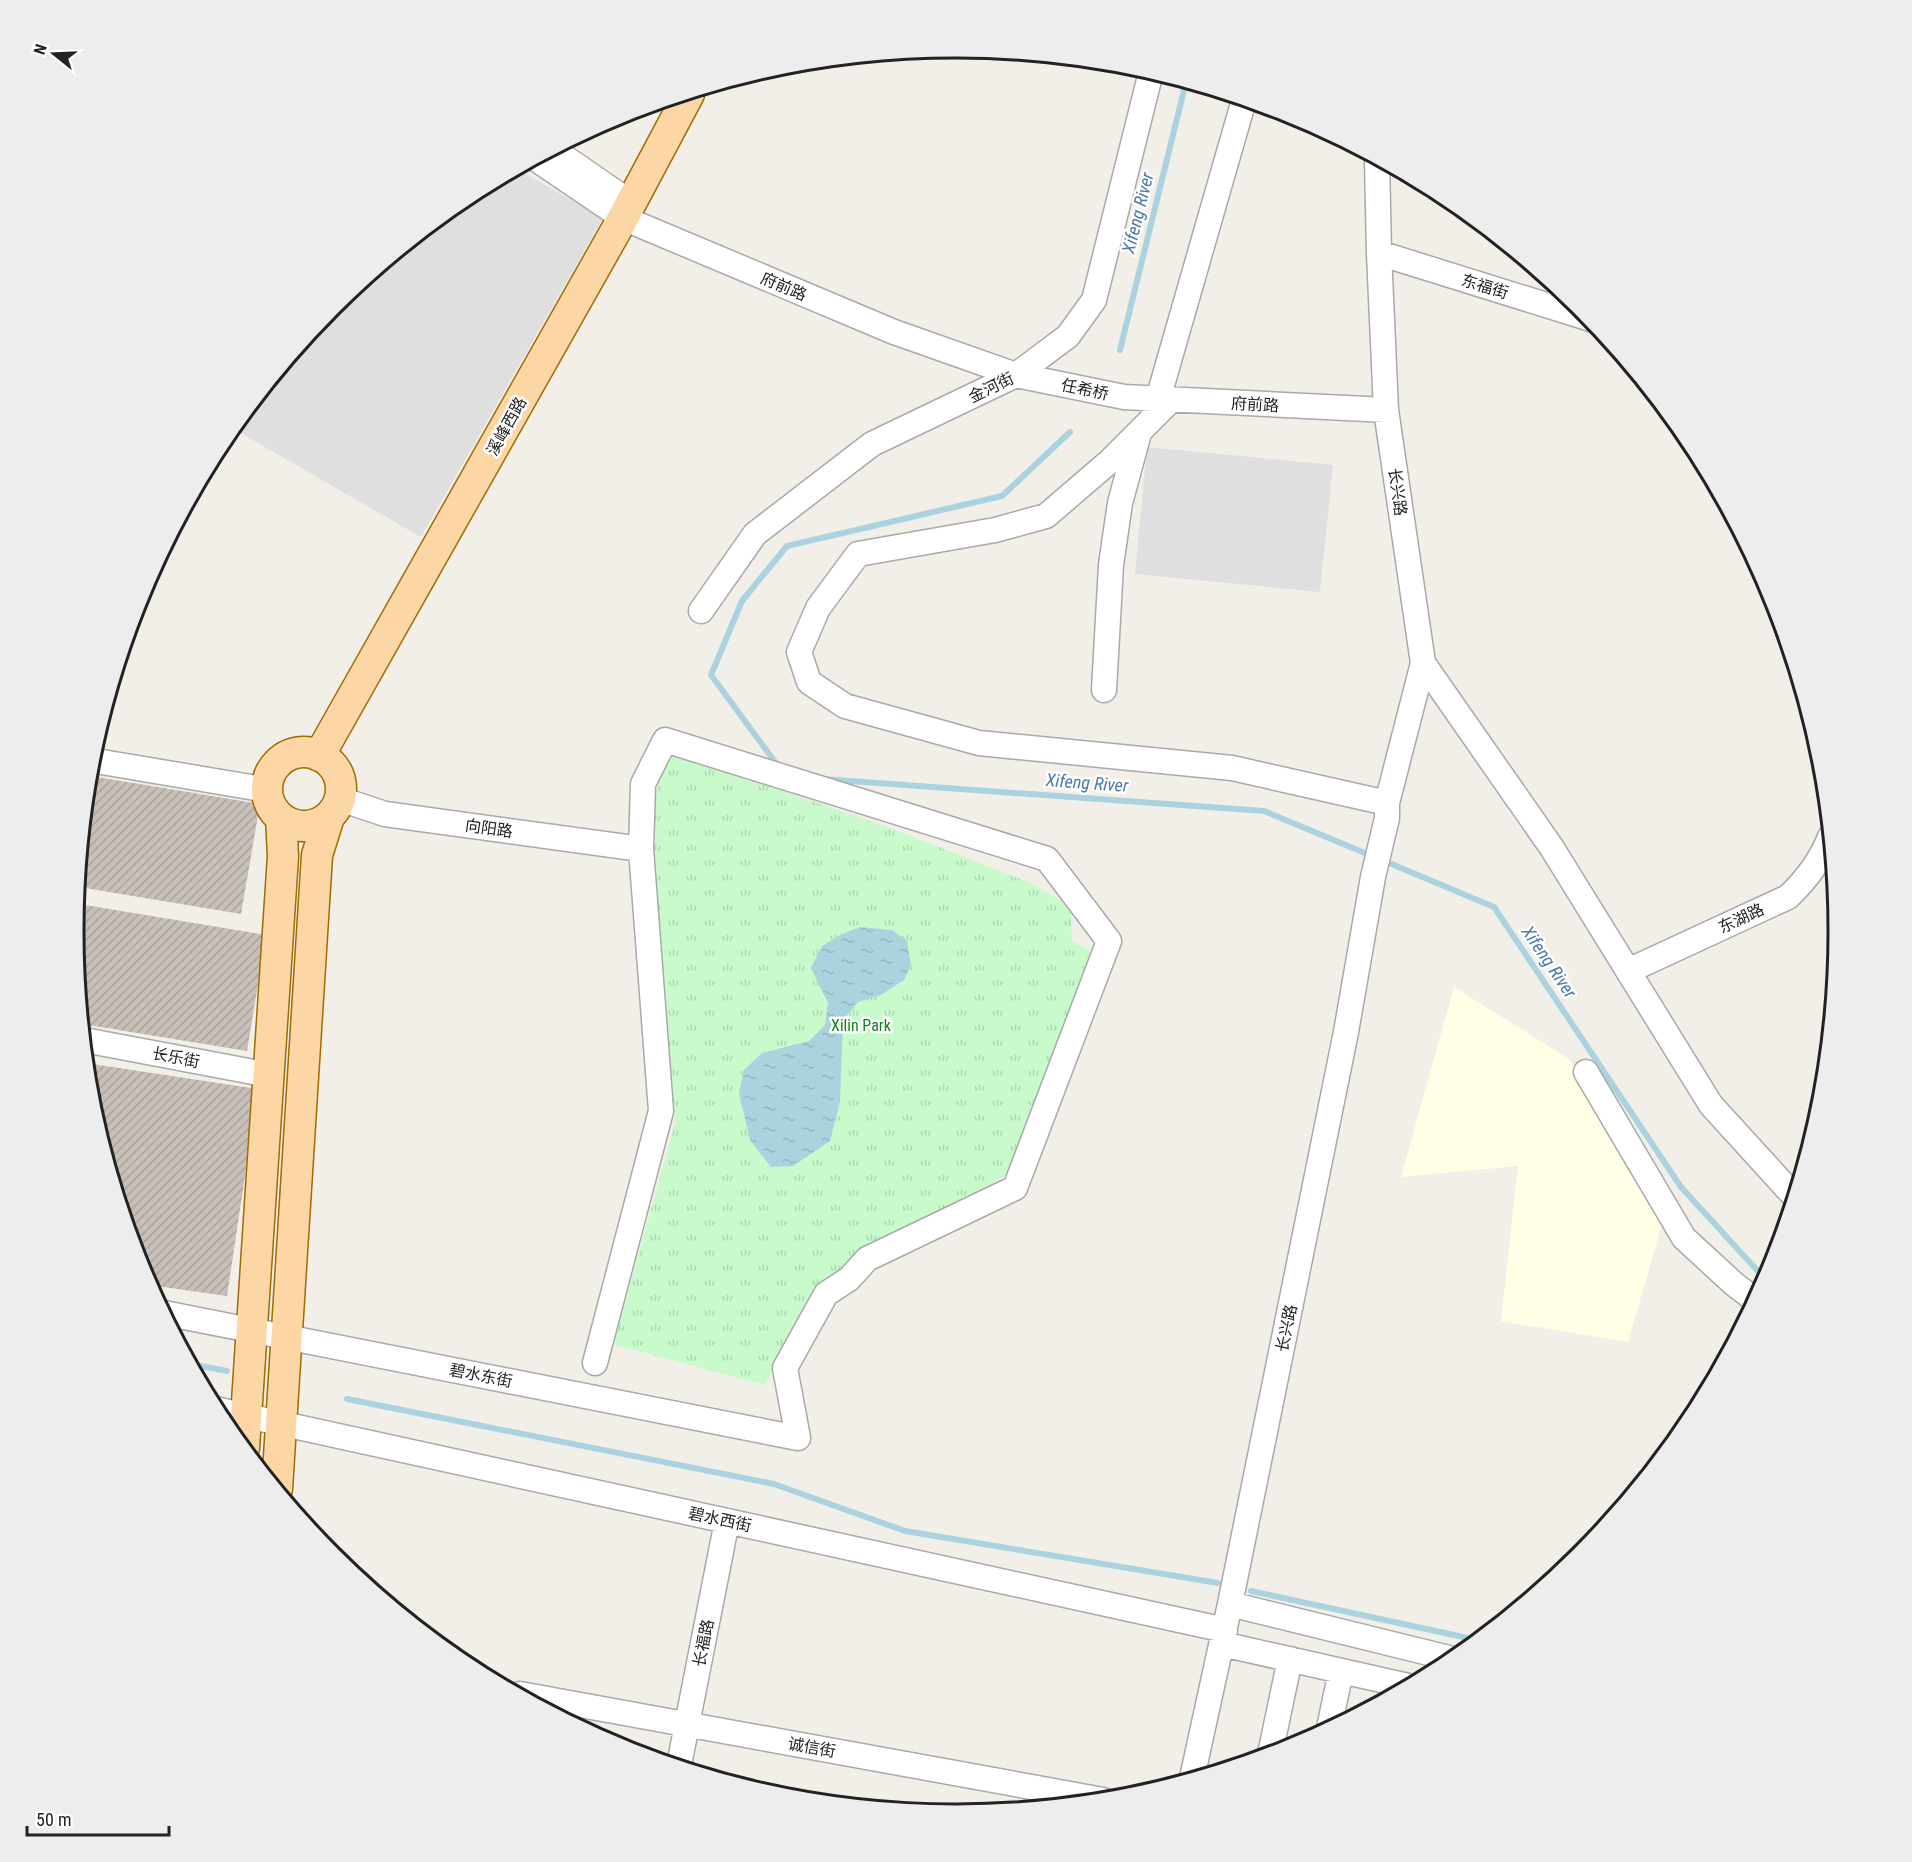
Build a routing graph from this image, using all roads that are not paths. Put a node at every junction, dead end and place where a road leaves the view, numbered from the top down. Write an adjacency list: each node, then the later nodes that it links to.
1 (1149, 80): 10 (street, 金河街)
2 (685, 102): 7 (main road, 溪峰西路)
3 (1242, 107): 12 (street)
4 (559, 154): 7 (street, 府前路)
5 (543, 163): 7 (street, 府前路)
6 (1377, 167): 8 (street, 长兴路)
7 (627, 210): 10 (street, 府前路); 18 (main road, 溪峰西路)
8 (1379, 253): 9 (street, 东福街); 13 (street, 长兴路)
9 (1572, 313)
10 (1017, 375): 11 (street, 府前路); 15 (street, 金河街)
11 (1046, 381): 12 (street, 任希桥)
12 (1150, 399): 13 (street, 府前路); 14 (street)
13 (1386, 410): 16 (street, 长兴路)
14 (1139, 431): 17 (street); 22 (street)
15 (701, 611)
16 (1424, 663): 22 (street, 长兴路); 26 (street)
17 (1104, 690)
18 (319, 756): 20 (main road); 21 (main road)
19 (100, 762): 20 (street)
20 (267, 790): 23 (main road)
21 (334, 808): 23 (main road); 24 (street, 向阳路); 36 (main road)
22 (1387, 811): 40 (street, 长兴路)
23 (281, 818): 29 (main road)
24 (641, 849): 32 (street, 碧水东街); 33 (street)
25 (1825, 852): 26 (street, 东湖路)
26 (1628, 971): 30 (street)
27 (91, 1041): 29 (street, 长乐街)
28 (1586, 1072): 31 (street)
29 (269, 1075): 35 (main road)
30 (1789, 1190)
31 (1749, 1295)
32 (171, 1313)
33 (596, 1362)
34 (228, 1412): 35 (street, 碧水西街)
35 (246, 1416): 36 (street, 碧水西街); 37 (main road)
36 (281, 1424): 38 (main road); 39 (street, 碧水西街)
37 (245, 1435)
38 (278, 1479)
39 (727, 1521): 41 (street, 碧水西街); 48 (street, 长福路)
40 (1230, 1604): 41 (street, 长兴路); 42 (street)
41 (1223, 1637): 43 (street, 碧水西街); 51 (street, 长兴路)
42 (1441, 1656)
43 (1290, 1659): 44 (street, 碧水西街); 49 (street)
44 (1341, 1671): 45 (street, 碧水西街); 47 (street)
45 (1392, 1687)
46 (539, 1697): 48 (street, 诚信街)
47 (1331, 1719)
48 (687, 1724): 50 (street, 长福路); 52 (street, 诚信街)
49 (1272, 1744)
50 (680, 1758)
51 (1194, 1770)
52 (1076, 1795)

